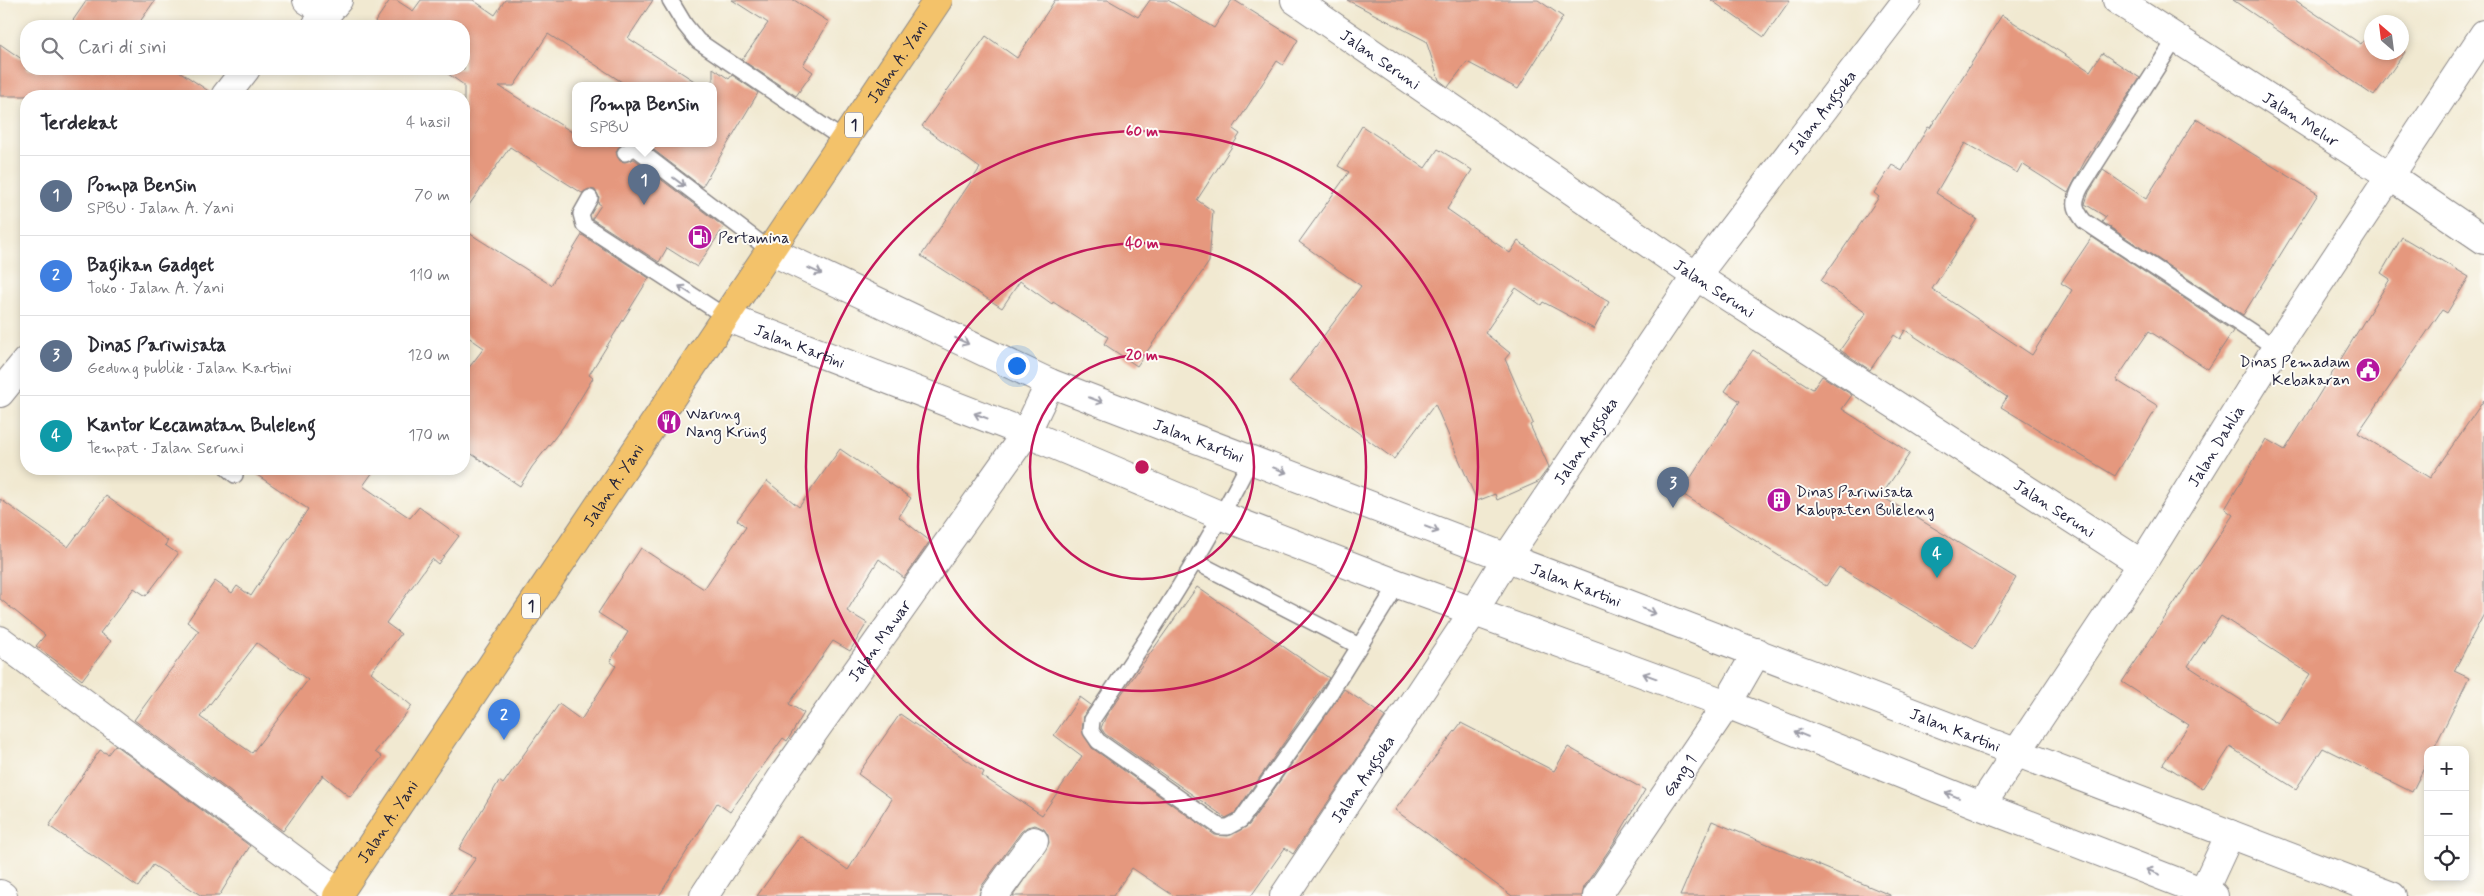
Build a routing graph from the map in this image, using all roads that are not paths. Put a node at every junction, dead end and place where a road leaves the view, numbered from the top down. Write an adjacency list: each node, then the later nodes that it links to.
1 (670, 0): 10 (lane)
2 (938, 0): 10 (highway, Jalan A. Yani / 1)
3 (1295, 0): 16 (street, Jalan Seruni)
4 (1907, 0): 16 (street, Jalan Angsoka)
5 (2116, 0): 7 (street, Jalan Melur)
6 (2484, 34): 12 (street, Jalan Dahlia)
7 (2176, 38): 12 (street, Jalan Melur); 18 (lane)
8 (241, 75): 9 (street)
9 (230, 90)
10 (844, 140): 15 (highway, Jalan A. Yani / 1)
11 (625, 153): 15 (lane, one-way to 15)
12 (2390, 176): 14 (street, Jalan Melur); 18 (street, Jalan Dahlia)
13 (590, 198): 17 (lane, one-way to 13)
14 (2484, 240)
15 (771, 251): 17 (highway, Jalan A. Yani / 1); 20 (street, Jalan Kartini, one-way to 20)
16 (1696, 276): 25 (street, Jalan Angsoka); 27 (street, Jalan Seruni)
17 (726, 317): 22 (street, Jalan Kartini, one-way to 17); 38 (highway, Jalan A. Yani / 1)
18 (2276, 348): 27 (street, Jalan Dahlia)
19 (20, 368): 21 (street)
20 (1050, 383): 22 (street, Jalan Mawar); 23 (street, Jalan Kartini, one-way to 23)
21 (0, 393)
22 (1026, 434): 24 (street, Jalan Kartini); 40 (street, Jalan Mawar)
23 (1251, 459): 24 (lane); 25 (street, Jalan Kartini, one-way to 25)
24 (1222, 516): 26 (lane); 28 (street, Jalan Kartini)
25 (1506, 557): 29 (street, Jalan Angsoka); 32 (street, Jalan Kartini, one-way to 32)
26 (1196, 562): 31 (lane); 31 (lane)
27 (2142, 564): 34 (street, Jalan Dahlia)
28 (1398, 584): 29 (street, Jalan Kartini); 31 (lane)
29 (1474, 611): 33 (street, Jalan Kartini, one-way to 29); 42 (street, Jalan Angsoka)
30 (0, 640): 38 (street)
31 (1359, 646)
32 (1757, 652): 33 (street, Gang 1); 34 (street, Jalan Kartini)
33 (1727, 704): 35 (street, Jalan Kartini, one-way to 33); 43 (street, Gang 1)
34 (2019, 753): 35 (street, Jalan Dahlia); 36 (street, Jalan Kartini)
35 (1981, 806): 39 (street, Jalan Kartini, one-way to 35)
36 (2230, 834): 39 (street); 44 (street, Jalan Kartini)
37 (1034, 841): 41 (street)
38 (338, 894)
39 (2209, 894)
40 (704, 896)
41 (994, 896)
42 (1284, 896)
43 (1597, 896)
44 (2392, 896)

